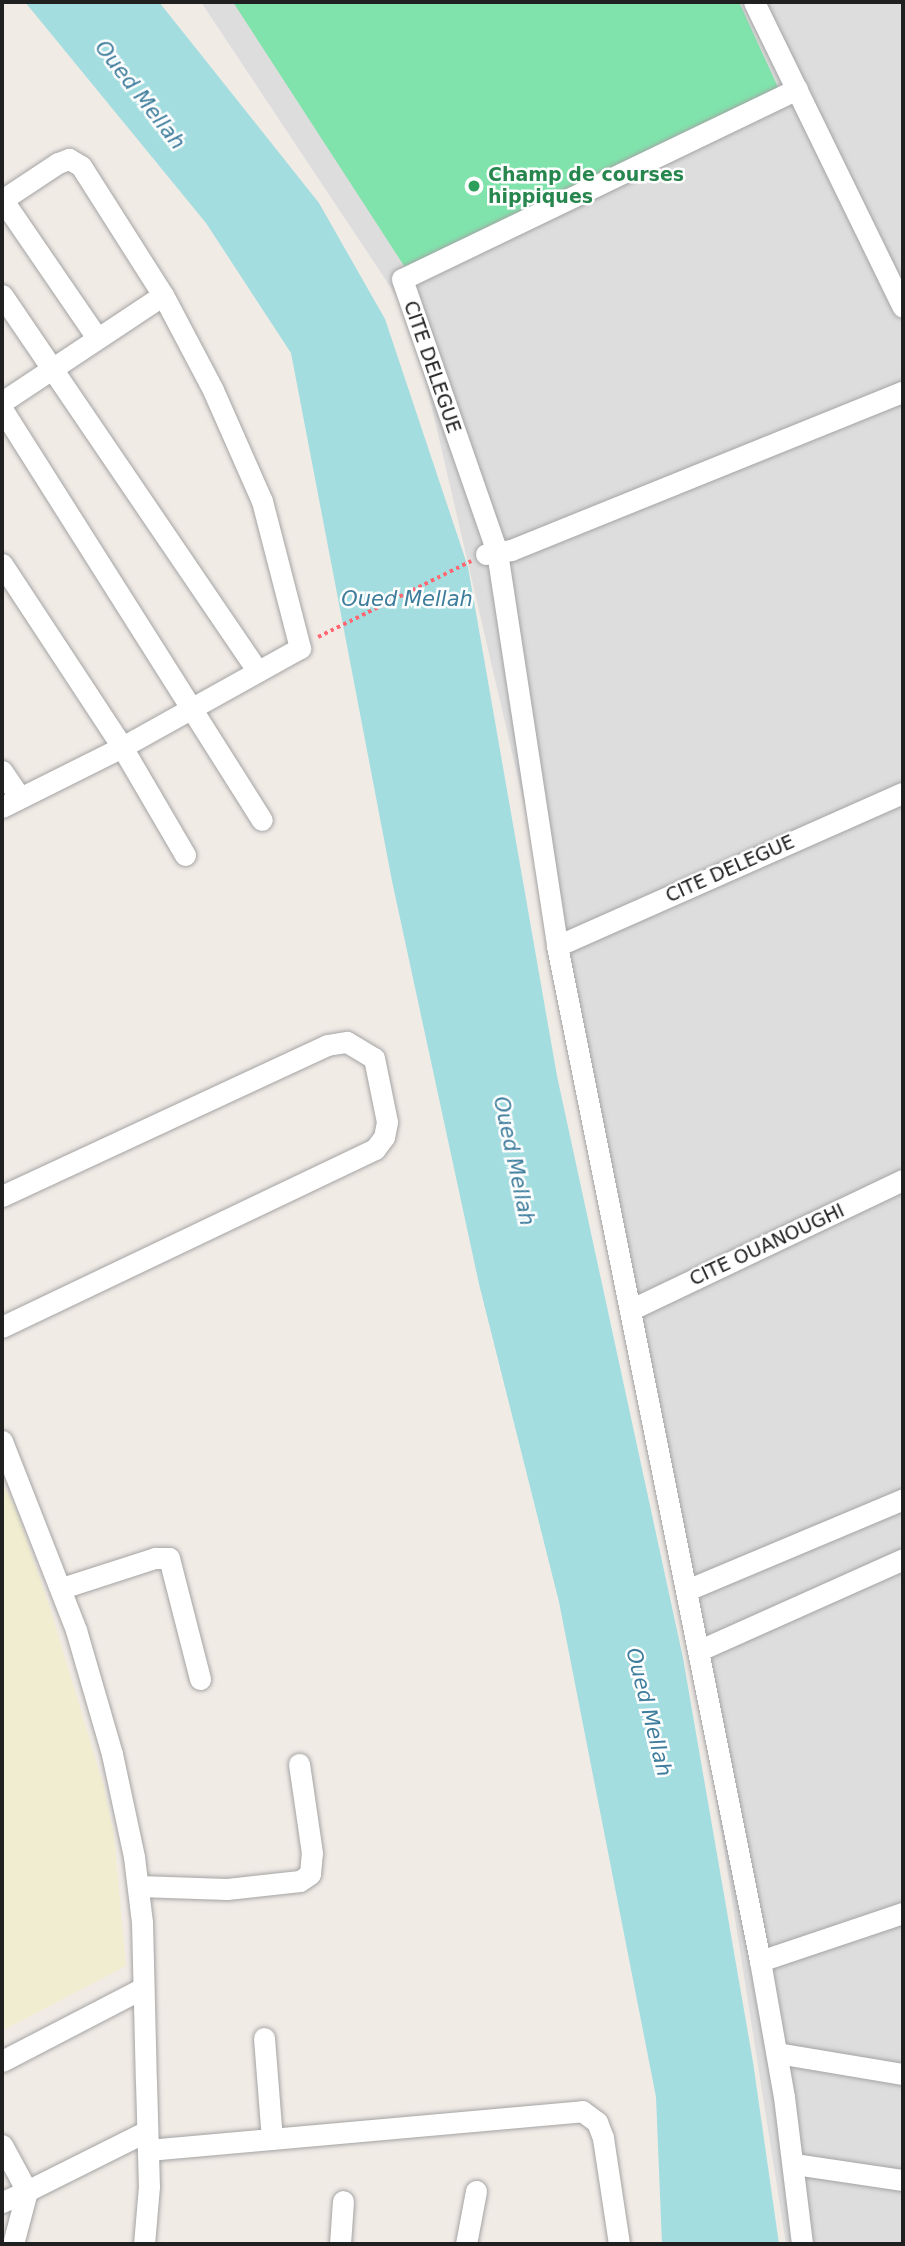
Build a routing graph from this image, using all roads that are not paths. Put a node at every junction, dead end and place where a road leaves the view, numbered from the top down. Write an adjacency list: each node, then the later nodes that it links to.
1 (754, 2): 2 (street)
2 (797, 89): 6 (street); 12 (street, CITE DELEGUE)
3 (2, 199): 5 (street); 7 (street)
4 (2, 295): 8 (street)
5 (163, 295): 7 (street); 14 (street)
6 (903, 307)
7 (97, 338): 8 (street)
8 (51, 368): 10 (street); 14 (street)
9 (903, 392): 12 (street)
10 (2, 401)
11 (2, 409): 15 (street)
12 (491, 553): 22 (street)
13 (2, 564): 16 (street)
14 (258, 671): 15 (street)
15 (193, 709): 16 (street); 20 (street)
16 (122, 747): 19 (street); 21 (street)
17 (2, 771): 19 (street)
18 (903, 793): 22 (street, CITE DELEGUE)
19 (11, 803)
20 (262, 820)
21 (185, 855)
22 (556, 946): 25 (street)
23 (903, 1180): 25 (street, CITE OUANOUGHI)
24 (2, 1196): 26 (street)
25 (630, 1310): 31 (street)
26 (2, 1327)
27 (2, 1441): 30 (street)
28 (903, 1499): 31 (street)
29 (903, 1559): 32 (street)
30 (62, 1588): 33 (street); 35 (street)
31 (687, 1590): 32 (street)
32 (699, 1650): 37 (street)
33 (200, 1679)
34 (299, 1763): 35 (street)
35 (138, 1886): 38 (street)
36 (903, 1913): 37 (street)
37 (760, 1961): 40 (street)
38 (143, 1988): 41 (street); 44 (street)
39 (264, 2038): 43 (street)
40 (777, 2053): 42 (street); 46 (street)
41 (2, 2061)
42 (903, 2074)
43 (271, 2139): 44 (street); 56 (street)
44 (148, 2141): 48 (street); 53 (street)
45 (2, 2145): 48 (street)
46 (794, 2164): 47 (street); 57 (street)
47 (903, 2180)
48 (27, 2191): 51 (street); 52 (street)
49 (476, 2191): 55 (street)
50 (343, 2201): 54 (street)
51 (2, 2202)
52 (13, 2244)
53 (144, 2244)
54 (340, 2244)
55 (466, 2244)
56 (619, 2244)
57 (802, 2244)

